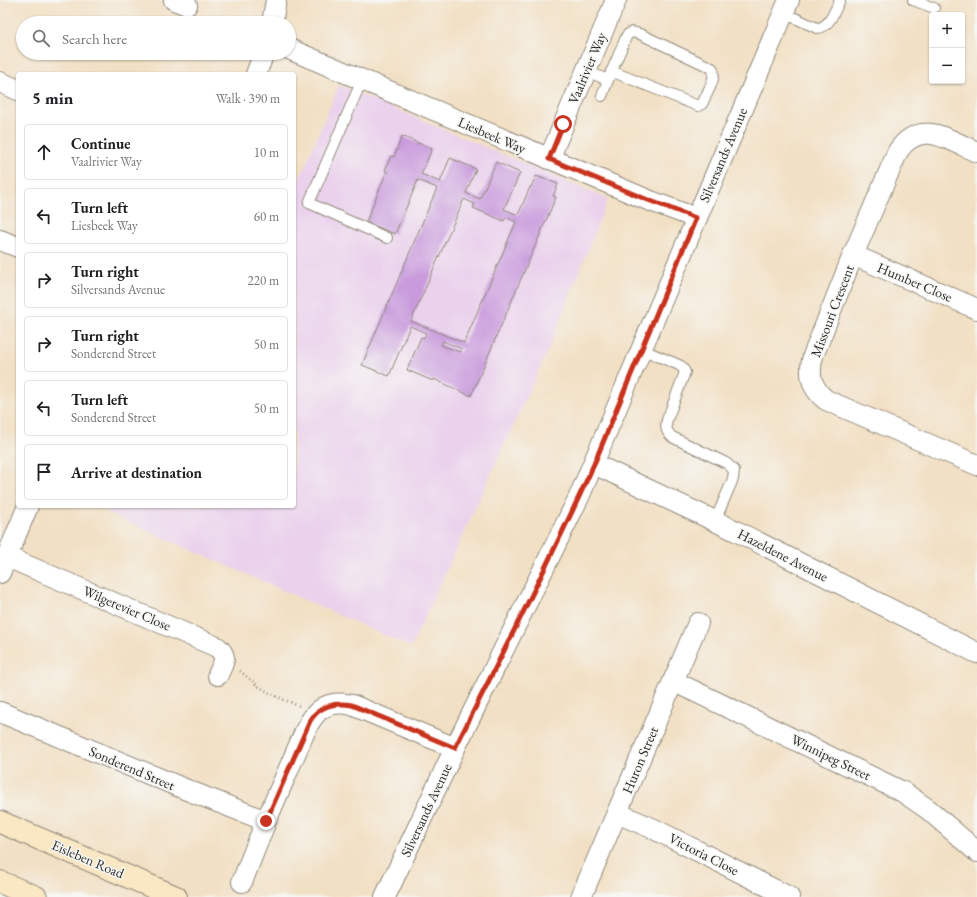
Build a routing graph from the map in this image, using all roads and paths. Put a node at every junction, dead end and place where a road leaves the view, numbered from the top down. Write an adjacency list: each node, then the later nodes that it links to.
1 (276, 0): 7 (street)
2 (616, 0): 10 (street, Vaalrivier Way)
3 (840, 0): 5 (lane)
4 (913, 0): 6 (lane)
5 (786, 6): 19 (street, Silversands Avenue)
6 (934, 8)
7 (273, 16)
8 (296, 53): 13 (street, Liesbeek Way)
9 (261, 60): 11 (street)
10 (586, 71): 12 (lane); 18 (street, Vaalrivier Way)
11 (257, 72)
12 (610, 75): 12 (lane); 16 (lane)
13 (362, 80): 18 (street, Liesbeek Way); 20 (lane)
14 (0, 82): 15 (street)
15 (16, 89)
16 (602, 96)
17 (977, 152): 23 (street, Missouri Crescent)
18 (549, 159): 19 (street, Liesbeek Way)
19 (696, 218): 25 (street, Silversands Avenue)
20 (387, 238)
21 (0, 240): 22 (street)
22 (16, 246)
23 (853, 256): 24 (street, Humber Close); 27 (street, Missouri Crescent)
24 (977, 309)
25 (641, 349): 26 (street, Silversands Avenue); 29 (lane)
26 (594, 464): 29 (street, Hazeldene Avenue); 37 (street, Silversands Avenue)
27 (977, 465)
28 (27, 508): 30 (street)
29 (715, 521): 32 (street, Hazeldene Avenue)
30 (3, 565): 33 (street, Wilgerevier Close)
31 (698, 623): 34 (street, Huron Street)
32 (975, 646)
33 (221, 668): 36 (path)
34 (673, 681): 38 (street, Huron Street); 41 (street, Winnipeg Street)
35 (0, 712): 39 (street, Sonderend Street)
36 (313, 715): 37 (street); 39 (street)
37 (455, 748): 46 (street, Silversands Avenue)
38 (618, 813): 47 (street, Huron Street); 48 (street, Victoria Close)
39 (266, 821): 43 (street)
40 (0, 822): 45 (main road, Eisleben Road)
41 (977, 852)
42 (0, 882): 44 (main road)
43 (242, 882)
44 (36, 897)
45 (176, 897)
46 (385, 897)
47 (581, 897)
48 (789, 897)

